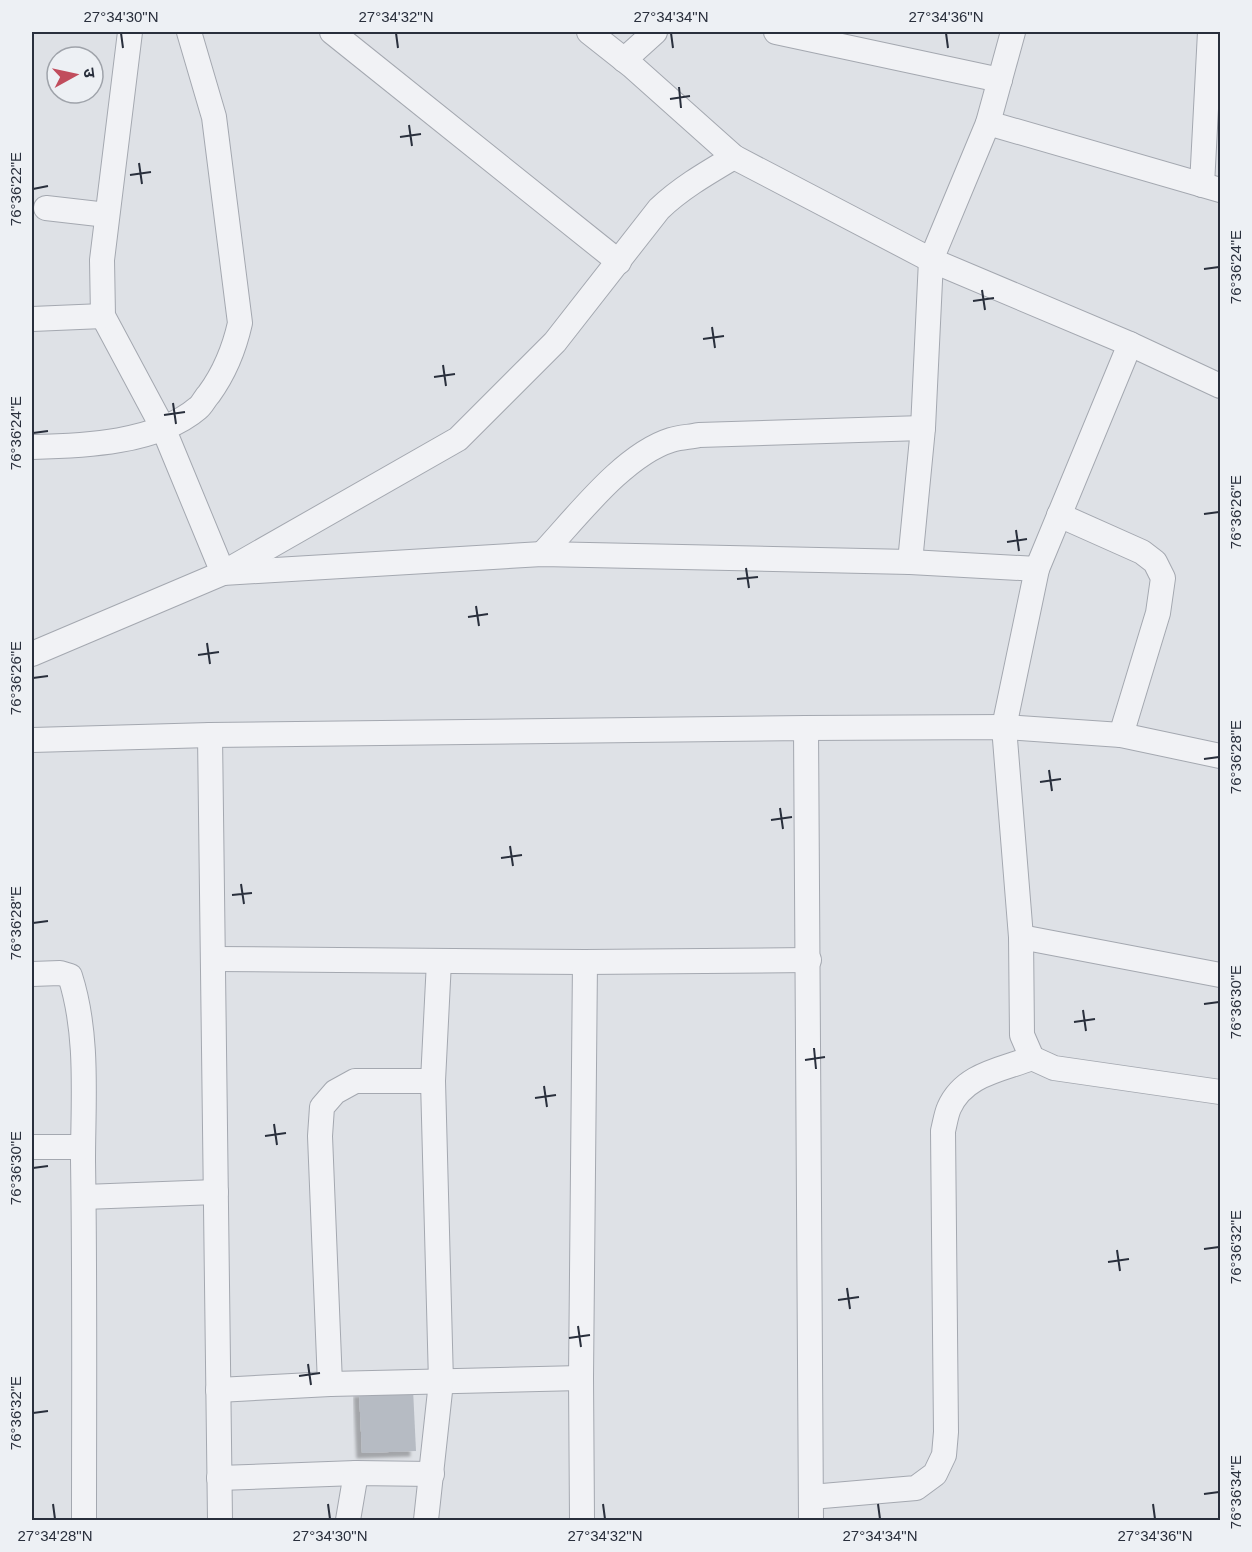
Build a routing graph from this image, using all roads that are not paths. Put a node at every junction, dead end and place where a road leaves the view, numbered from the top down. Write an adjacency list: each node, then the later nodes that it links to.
1 (130, 32): 15 (street)
2 (189, 32): 23 (street)
3 (332, 32): 17 (street)
4 (589, 32): 9 (street)
5 (655, 32): 9 (street)
6 (776, 32): 10 (street)
7 (1013, 32): 10 (street)
8 (1210, 32): 13 (street)
9 (624, 60): 12 (street)
10 (1000, 80): 11 (street)
11 (988, 123): 13 (street); 16 (street)
12 (734, 157): 16 (street); 17 (street)
13 (1211, 188)
14 (46, 208): 15 (street)
15 (107, 215): 18 (street)
16 (931, 260): 20 (street); 22 (street)
17 (619, 262): 29 (street)
18 (103, 316): 19 (street); 23 (street)
19 (32, 319)
20 (1130, 344): 21 (street); 25 (street)
21 (1221, 386)
22 (923, 429): 26 (street); 27 (street)
23 (165, 430): 24 (street); 29 (street)
24 (32, 447)
25 (1059, 515): 28 (street); 34 (street)
26 (542, 554): 27 (street); 29 (street)
27 (910, 562): 28 (street)
28 (1037, 568): 32 (street)
29 (223, 573): 30 (street)
30 (32, 654)
31 (806, 728): 32 (street); 33 (street); 39 (street)
32 (1004, 728): 34 (street); 37 (street)
33 (210, 735): 35 (street); 38 (street)
34 (1121, 735): 36 (street)
35 (32, 740)
36 (1221, 756)
37 (1022, 937): 43 (street); 44 (street)
38 (214, 959): 40 (street); 49 (street)
39 (809, 960): 41 (street); 58 (street)
40 (439, 961): 41 (street); 45 (street)
41 (585, 962): 51 (street)
42 (32, 974): 48 (street)
43 (1221, 975)
44 (1032, 1058): 46 (street); 58 (street)
45 (433, 1081): 52 (street); 53 (street)
46 (1221, 1092)
47 (32, 1147): 48 (street)
48 (83, 1147): 50 (street)
49 (216, 1192): 50 (street); 54 (street)
50 (84, 1197): 59 (street)
51 (581, 1378): 52 (street); 63 (street)
52 (441, 1382): 53 (street); 56 (street)
53 (330, 1384): 54 (street)
54 (218, 1389): 57 (street)
55 (356, 1473): 56 (street); 57 (street); 61 (street)
56 (432, 1474): 62 (street)
57 (219, 1478): 60 (street)
58 (811, 1497): 64 (street)
59 (84, 1521)
60 (220, 1521)
61 (348, 1521)
62 (426, 1521)
63 (582, 1521)
64 (811, 1521)

